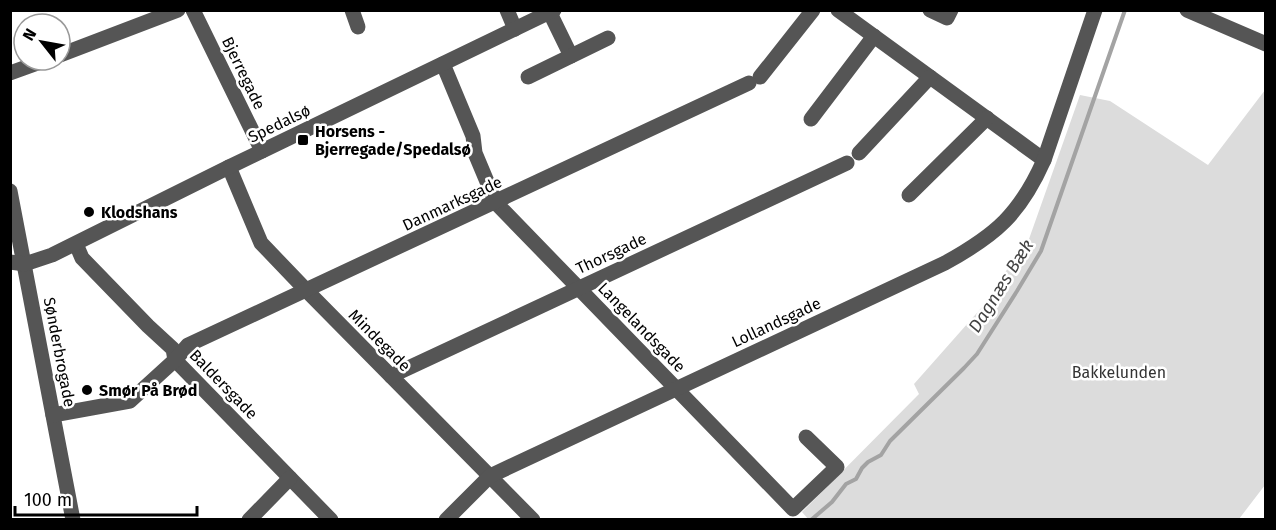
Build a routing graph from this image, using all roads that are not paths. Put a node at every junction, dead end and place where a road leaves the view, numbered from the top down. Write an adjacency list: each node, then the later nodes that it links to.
1 (178, 10): 17 (street)
2 (193, 10): 24 (street, Bjerregade)
3 (352, 10): 12 (street)
4 (507, 10): 13 (street)
5 (813, 10): 29 (street, Danmarksgade)
6 (838, 10): 14 (street)
7 (930, 10): 8 (street)
8 (951, 10)
9 (1095, 10): 25 (street, Lollandsgade)
10 (1187, 10): 16 (street)
11 (552, 12): 13 (street, Spedalsø); 18 (street, Spedalsø)
12 (358, 27)
13 (515, 29): 19 (street, Spedalsø)
14 (874, 36): 21 (street); 23 (street)
15 (608, 38): 18 (street)
16 (1266, 44)
17 (72, 50)
18 (571, 56): 20 (street)
19 (443, 64): 24 (street, Spedalsø); 29 (street, Langelandsgade)
20 (528, 77)
21 (930, 78): 22 (street); 32 (street, Thorsgade)
22 (987, 118): 25 (street); 28 (street)
23 (811, 119)
24 (262, 151): 26 (street, Spedalsø)
25 (1044, 160): 36 (street, Lollandsgade)
26 (229, 166): 30 (street, Spedalsø); 33 (street, Mindegade)
27 (10, 191): 31 (street, Sønderbrogade)
28 (909, 195)
29 (496, 203): 32 (street, Langelandsgade); 33 (street, Danmarksgade)
30 (76, 244): 31 (street, Spedalsø); 34 (street, Baldersgade)
31 (18, 263): 37 (street, Sønderbrogade)
32 (578, 288): 35 (street, Thorsgade); 36 (street, Langelandsgade)
33 (306, 290): 34 (street, Danmarksgade); 35 (street, Mindegade)
34 (175, 360): 37 (street, Danmarksgade); 40 (street, Baldersgade)
35 (391, 376): 39 (street, Mindegade)
36 (676, 388): 38 (street, Langelandsgade); 39 (street, Lollandsgade)
37 (53, 415): 41 (street, Sønderbrogade)
38 (806, 437)
39 (490, 476): 44 (street, Lollandsgade); 45 (street, Mindegade)
40 (290, 478): 42 (street); 43 (street, Baldersgade)
41 (73, 519)
42 (249, 519)
43 (331, 519)
44 (446, 519)
45 (533, 519)

